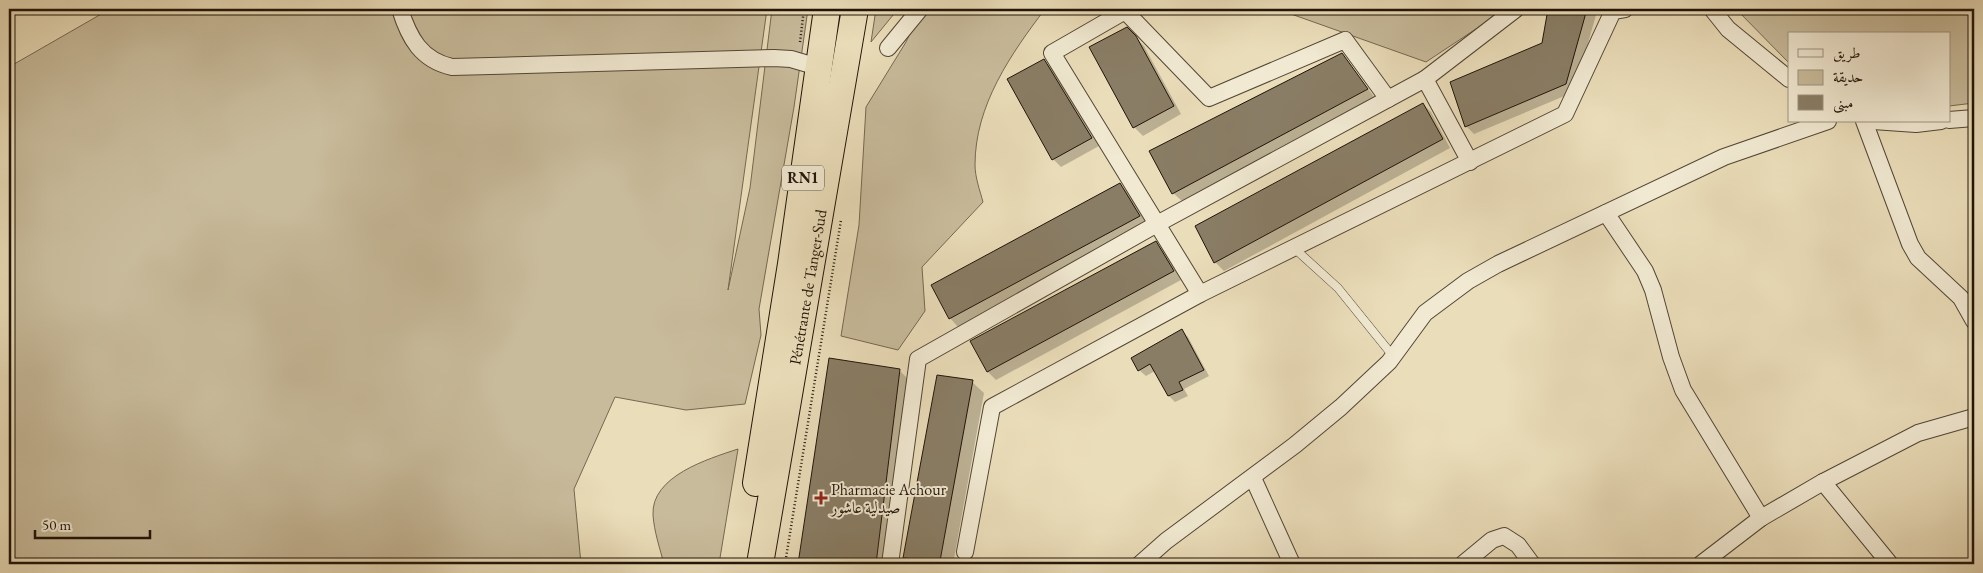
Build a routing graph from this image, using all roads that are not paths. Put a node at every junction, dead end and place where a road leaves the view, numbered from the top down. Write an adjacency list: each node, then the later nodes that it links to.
1 (400, 9): 9 (street)
2 (828, 9): 9 (highway, Pénétrante de Tanger-Sud / RN1)
3 (855, 9): 25 (highway, Pénétrante de Tanger-Sud / RN1)
4 (920, 9): 8 (street)
5 (1516, 9): 11 (street)
6 (1712, 9): 10 (street)
7 (1615, 10): 19 (street)
8 (888, 48)
9 (818, 67): 25 (highway, Pénétrante de Tanger-Sud / RN1)
10 (1788, 78)
11 (1425, 79): 12 (street); 19 (street)
12 (1388, 99): 21 (street); 21 (street)
13 (1974, 118): 14 (street)
14 (1950, 120)
15 (1825, 122): 20 (street)
16 (1864, 122): 24 (street)
17 (1887, 122): 18 (street)
18 (1933, 122)
19 (1470, 162): 22 (street)
20 (1606, 214): 26 (street); 31 (street)
21 (1158, 224): 23 (street); 35 (street)
22 (1294, 248): 23 (street); 26 (lane)
23 (1200, 294): 32 (street)
24 (1974, 321)
25 (787, 346): 28 (highway, Pénétrante de Tanger-Sud / RN1)
26 (1393, 356): 29 (street)
27 (1974, 416): 30 (street)
28 (772, 436): 33 (highway, Pénétrante de Tanger-Sud / RN1); 34 (highway, Pénétrante de Tanger-Sud / RN1)
29 (1253, 478): 36 (street); 37 (street)
30 (1823, 482): 31 (street); 41 (street)
31 (1761, 518): 40 (street)
32 (965, 552)
33 (744, 564)
34 (760, 564)
35 (890, 564)
36 (1140, 564)
37 (1292, 564)
38 (1463, 564): 39 (street)
39 (1532, 564)
40 (1701, 564)
41 (1890, 564)

